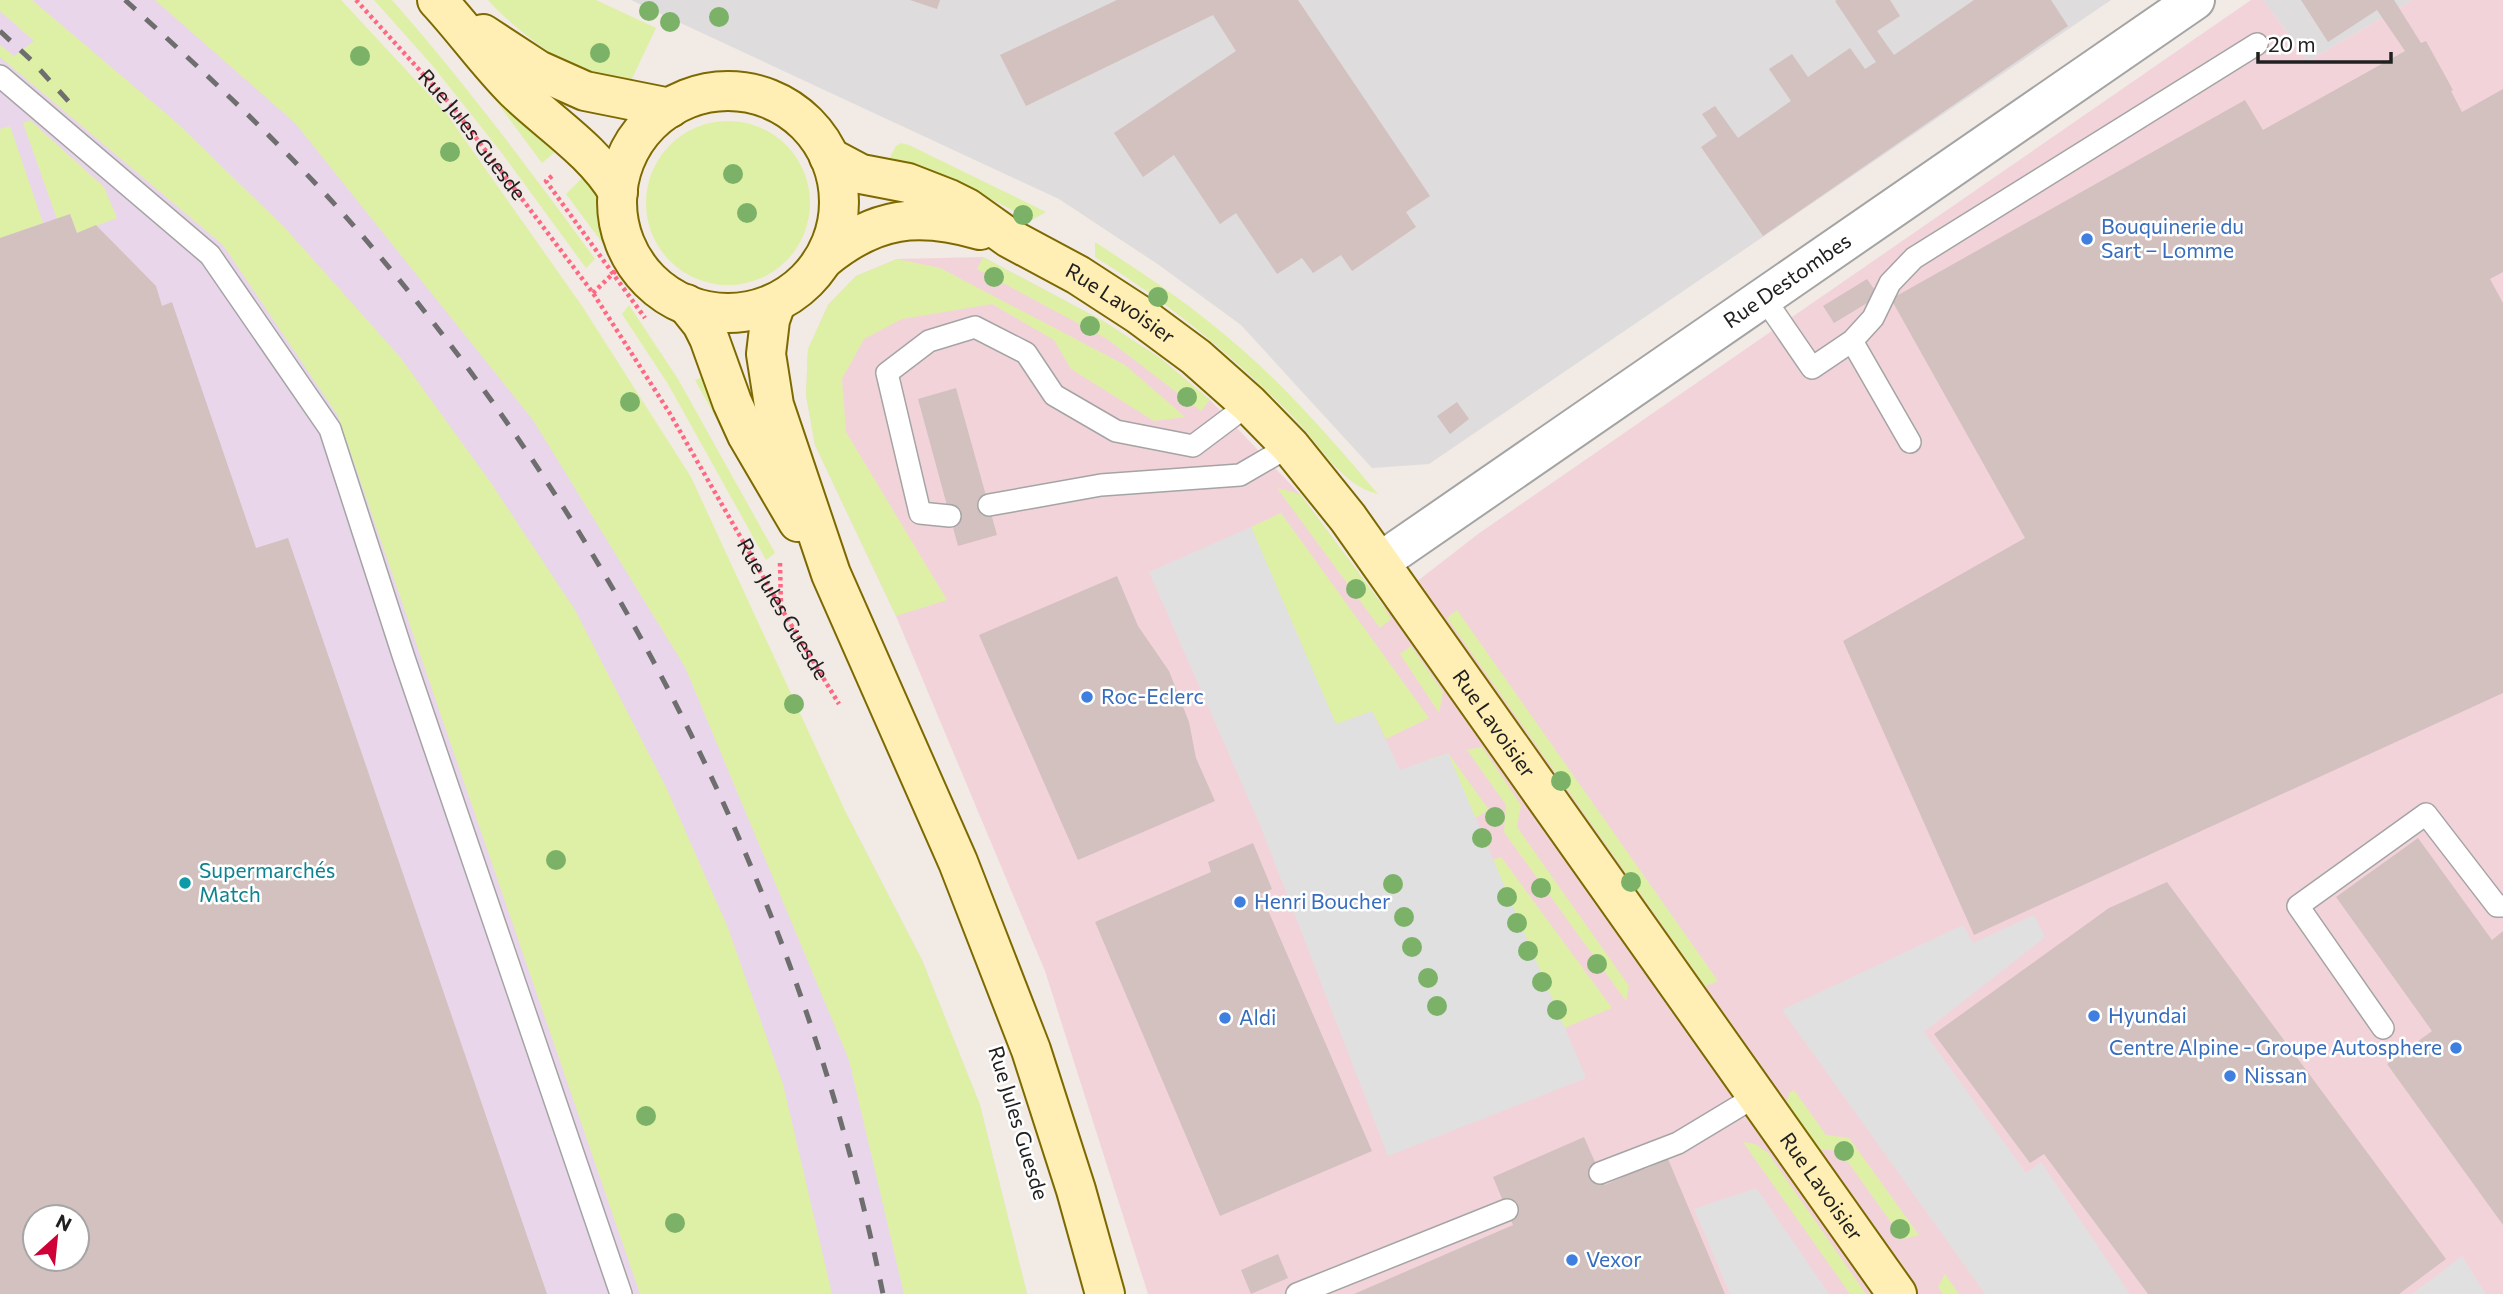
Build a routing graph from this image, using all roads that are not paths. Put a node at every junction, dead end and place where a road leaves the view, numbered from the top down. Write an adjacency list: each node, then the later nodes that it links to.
1 (2195, 0): 10 (street, Rue Destombes)
2 (439, 2): 5 (street); 7 (street)
3 (2258, 44): 13 (lane)
4 (0, 76): 26 (lane)
5 (670, 108): 6 (street); 7 (street)
6 (829, 157): 8 (street, Rue Lavoisier); 9 (street)
7 (618, 192): 12 (street)
8 (1009, 238): 9 (street, Rue Lavoisier); 14 (street, Rue Lavoisier)
9 (824, 259): 11 (street)
10 (1764, 298): 13 (lane); 19 (street, Rue Destombes)
11 (776, 303): 12 (street); 20 (street, Rue Jules Guesde)
12 (686, 304): 20 (street, Rue Jules Guesde)
13 (1852, 341): 15 (lane)
14 (1249, 404): 16 (street, Rue Lavoisier); 18 (lane)
15 (1910, 442)
16 (1290, 446): 17 (lane); 19 (street, Rue Lavoisier)
17 (989, 505)
18 (950, 516)
19 (1380, 562): 23 (street, Rue Lavoisier)
20 (831, 574): 27 (street, Rue Jules Guesde)
21 (2503, 906): 22 (lane)
22 (2384, 1028)
23 (1756, 1096): 24 (lane); 29 (street, Rue Lavoisier)
24 (1600, 1172)
25 (1507, 1210): 28 (lane)
26 (621, 1294)
27 (1105, 1294)
28 (1297, 1294)
29 (1896, 1294)

